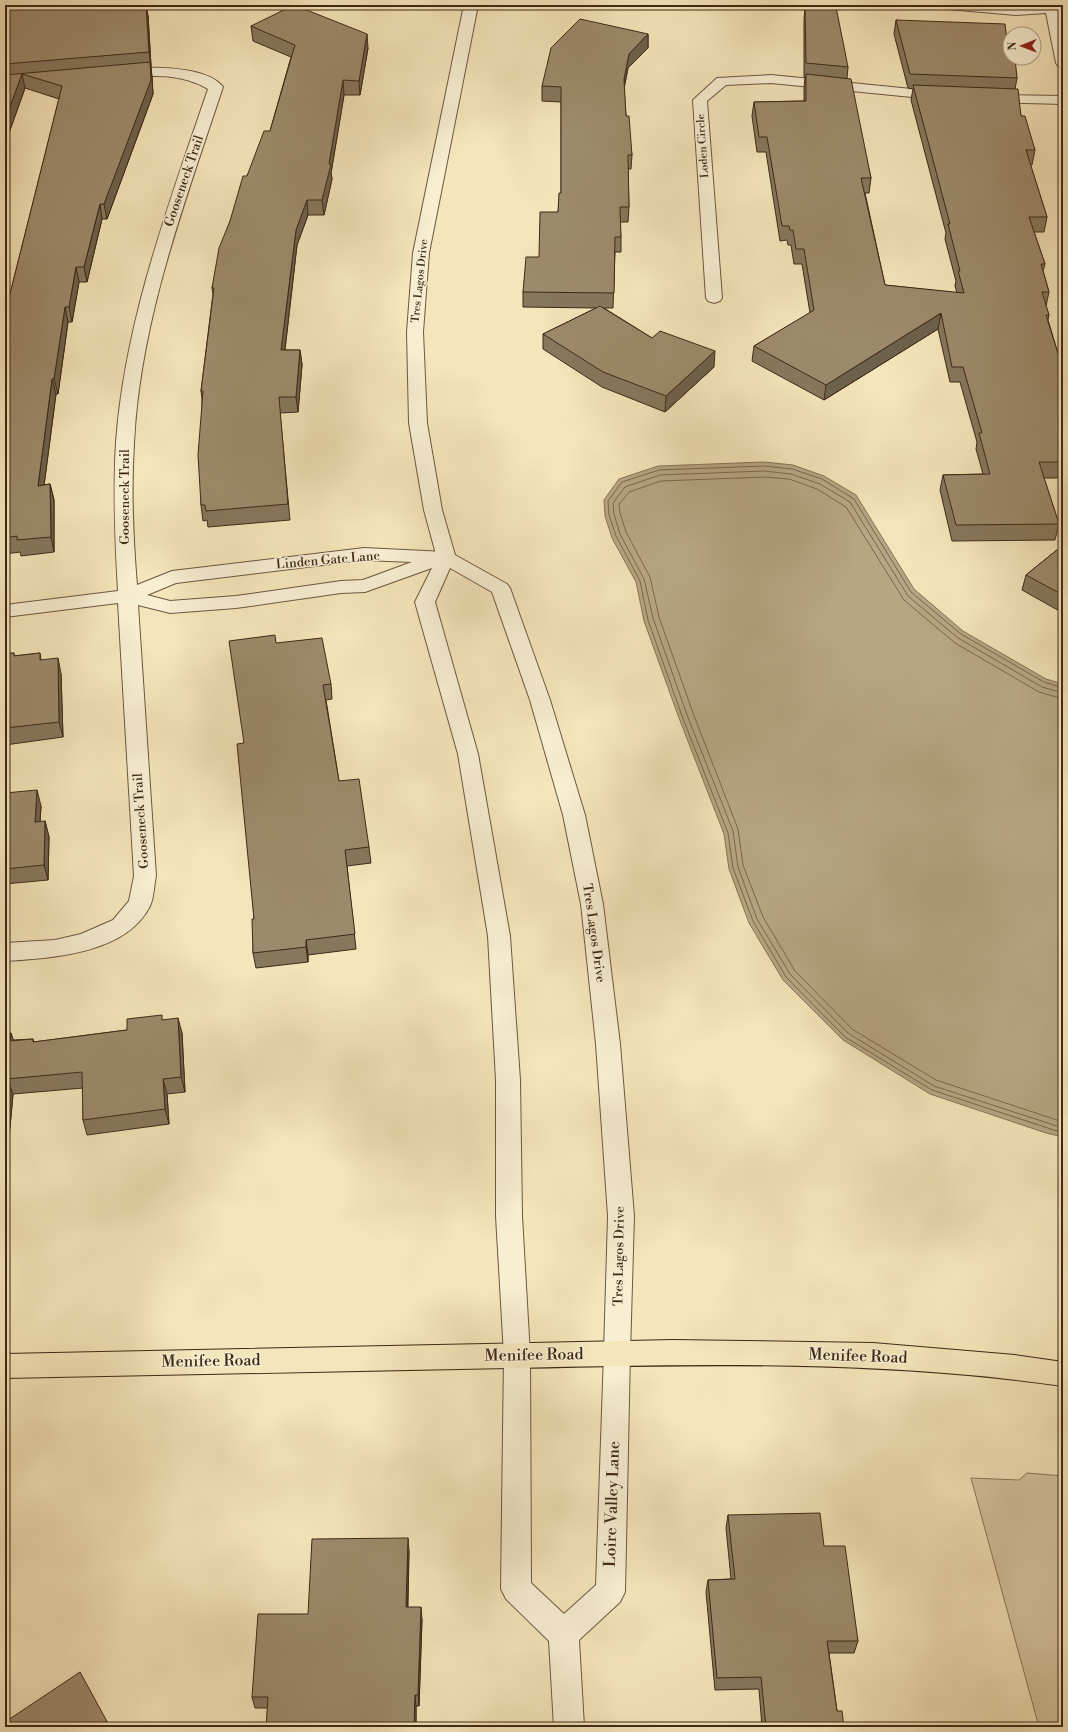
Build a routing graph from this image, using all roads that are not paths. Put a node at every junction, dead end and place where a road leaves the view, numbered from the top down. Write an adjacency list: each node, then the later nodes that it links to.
1 (471, 5): 10 (street, Tres Lagos Drive)
2 (948, 5): 3 (street)
3 (1052, 7): 4 (street)
4 (1063, 63)
5 (106, 75): 11 (street, Gooseneck Trail)
6 (957, 97): 9 (street, Loden Circle)
7 (972, 98): 8 (street)
8 (1063, 100)
9 (714, 298)
10 (446, 558): 11 (street, Linden Gate Lane); 11 (street, Linden Gate Lane); 14 (street, Tres Lagos Drive); 15 (street)
11 (127, 596): 12 (street, Linden Gate Lane); 13 (street, Gooseneck Trail)
12 (5, 611)
13 (5, 952)
14 (617, 1353): 15 (main road, Menifee Road); 17 (main road, Menifee Road); 18 (street, Loire Valley Lane)
15 (517, 1355): 16 (main road, Menifee Road); 18 (street)
16 (5, 1366)
17 (1063, 1374)
18 (564, 1634): 19 (street)
19 (569, 1727)

